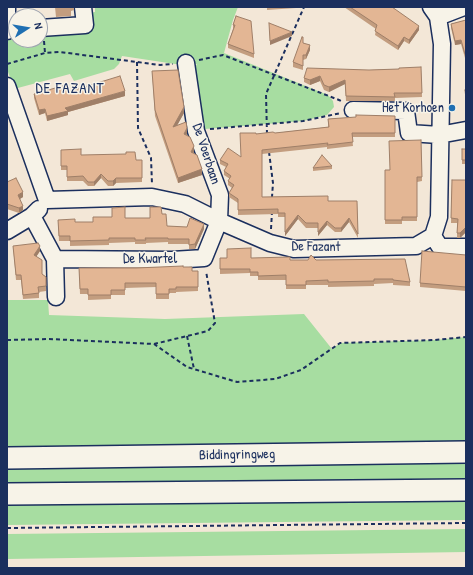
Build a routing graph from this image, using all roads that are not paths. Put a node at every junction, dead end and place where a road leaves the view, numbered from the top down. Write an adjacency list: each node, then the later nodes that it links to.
1 (7, 7): 6 (street)
2 (83, 7): 5 (street)
3 (464, 7): 4 (street)
4 (434, 12): 12 (street)
5 (48, 27)
6 (7, 31)
7 (186, 63): 15 (street, De Voerbaan)
8 (7, 86): 10 (street)
9 (354, 110): 12 (street)
10 (11, 113): 13 (street)
11 (466, 130): 12 (street)
12 (439, 135): 17 (street)
13 (47, 200): 14 (street); 15 (street, De Fazant)
14 (32, 216): 16 (street); 19 (street)
15 (219, 220): 17 (street, De Fazant); 19 (street, De Kwartel)
16 (7, 231)
17 (433, 236): 18 (street)
18 (466, 247)
19 (55, 258): 20 (street)
20 (56, 297)
21 (466, 452): 22 (main road, Biddingringweg)
22 (7, 458)
23 (466, 490): 24 (main road)
24 (7, 494)

